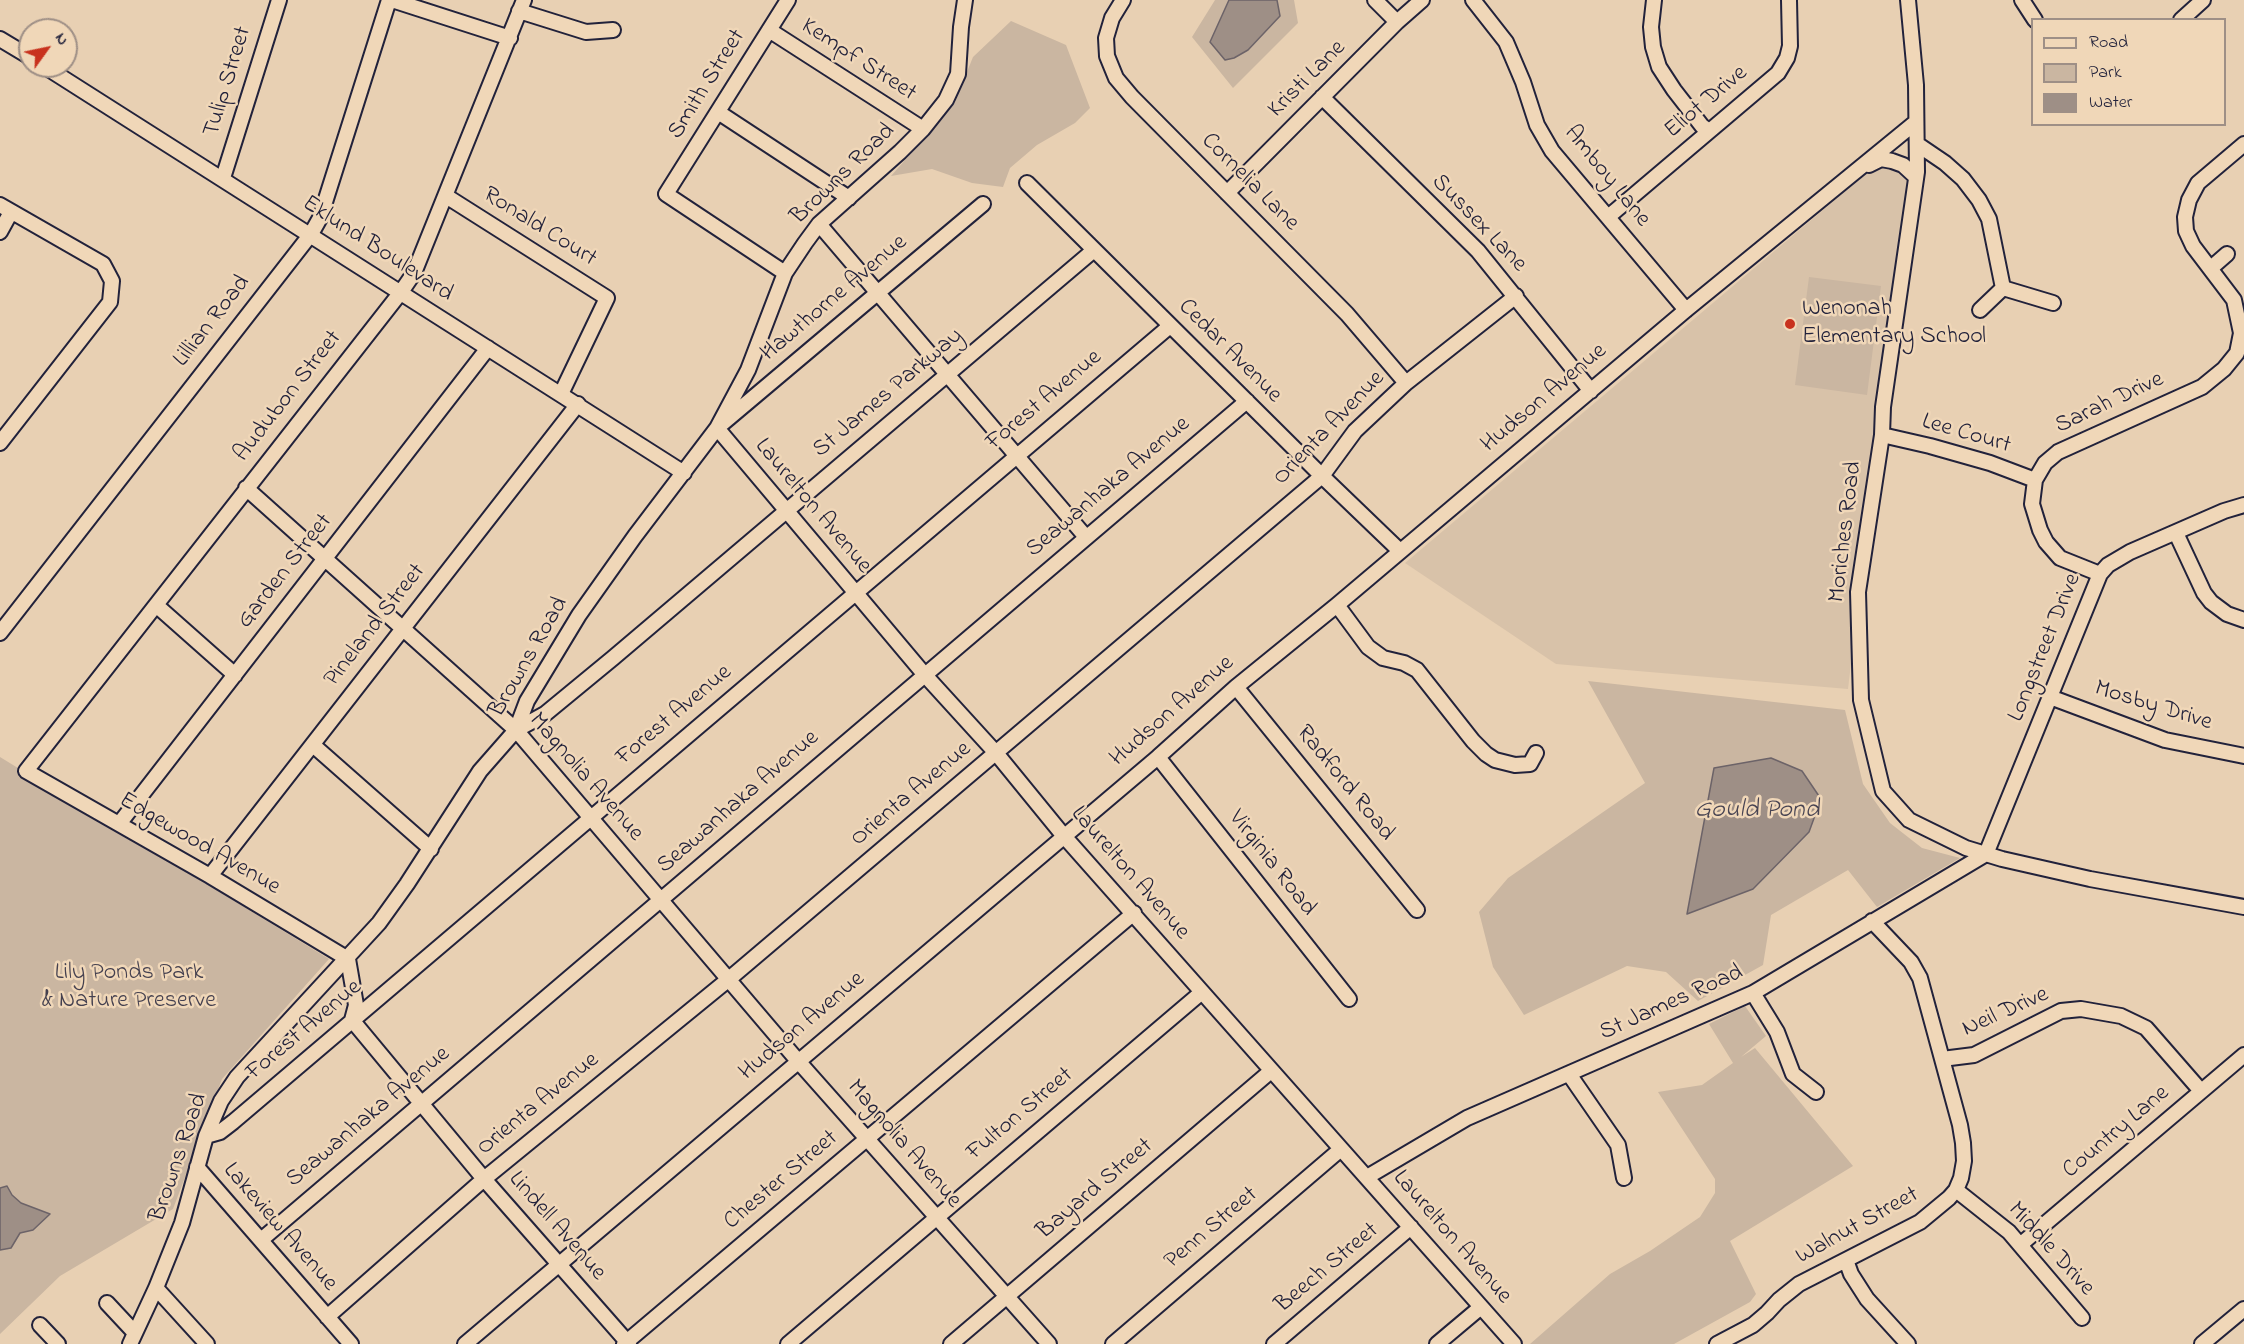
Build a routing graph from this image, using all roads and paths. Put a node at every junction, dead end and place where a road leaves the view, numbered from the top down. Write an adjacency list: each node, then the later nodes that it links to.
1 (279, 0): 33 (street, Tulip Street)
2 (391, 0): 20 (street); 43 (street, Lillian Road)
3 (788, 0): 19 (street, Smith Street)
4 (965, 0): 27 (street, Browns Road)
5 (1123, 0): 35 (street, Cornelia Lane)
6 (1375, 0): 17 (street)
7 (1422, 0): 17 (street, Kristi Lane)
8 (1473, 0): 40 (street, Amboy Lane)
9 (1654, 0): 28 (street)
10 (1789, 0): 28 (street, Eliot Drive)
11 (1908, 0): 26 (street, Moriches Road)
12 (2022, 0): 15 (street)
13 (2203, 0): 16 (street)
14 (522, 6): 18 (street); 20 (street, Audubon Street)
15 (2035, 18)
16 (2183, 18)
17 (1397, 22): 24 (street, Kristi Lane)
18 (613, 30)
19 (769, 30): 25 (street, Smith Street); 27 (street, Kempf Street)
20 (510, 38): 36 (street, Audubon Street)
21 (0, 39): 22 (street)
22 (18, 50)
23 (63, 78): 33 (street, Eklund Boulevard)
24 (1323, 97): 35 (street, Kristi Lane); 51 (street, Sussex Lane)
25 (717, 112): 37 (street); 47 (street, Smith Street)
26 (1916, 122): 29 (street, Moriches Road); 31 (street, Hudson Avenue)
27 (923, 129): 37 (street, Browns Road)
28 (1709, 130): 40 (street, Eliot Drive)
29 (1917, 144): 32 (street, Moriches Road); 48 (street)
30 (2244, 144): 46 (street, Sarah Drive)
31 (1854, 173): 32 (street); 53 (street, Hudson Avenue)
32 (1916, 177): 64 (street, Moriches Road)
33 (223, 178): 43 (street, Eklund Boulevard)
34 (1027, 183): 44 (street, Cedar Avenue)
35 (1227, 193): 58 (street, Cornelia Lane)
36 (446, 196): 49 (street, Audubon Street); 60 (street, Ronald Court)
37 (849, 198): 41 (street, Browns Road)
38 (983, 204): 50 (street, Hawthorne Avenue)
39 (6, 209): 42 (street); 65 (street)
40 (1608, 217): 53 (street, Amboy Lane)
41 (819, 224): 47 (street, Browns Road); 50 (street)
42 (0, 232)
43 (311, 234): 49 (street, Eklund Boulevard); 83 (street, Lillian Road)
44 (1094, 250): 55 (street, Cedar Avenue); 57 (street, St James Parkway)
45 (2227, 254): 46 (street)
46 (2211, 268): 69 (street, Sarah Drive)
47 (786, 273): 63 (street, Browns Road)
48 (2003, 288): 52 (street); 54 (street)
49 (401, 292): 56 (street, Eklund Boulevard); 70 (street, Audubon Street)
50 (877, 293): 57 (street); 63 (street, Hawthorne Avenue)
51 (1516, 296): 58 (street, Orienta Avenue); 59 (street, Sussex Lane)
52 (2053, 303)
53 (1686, 310): 59 (street, Hudson Avenue)
54 (1980, 310)
55 (1170, 326): 61 (street, Cedar Avenue); 66 (street, Forest Avenue)
56 (488, 348): 60 (street, Eklund Boulevard); 76 (street, Garden Street)
57 (947, 374): 66 (street); 72 (street, St James Parkway)
58 (1406, 383): 68 (street, Orienta Avenue)
59 (1591, 391): 75 (street, Hudson Avenue)
60 (561, 393): 62 (street, Eklund Boulevard)
61 (1247, 401): 68 (street, Cedar Avenue); 74 (street, Seawanhaka Avenue)
62 (578, 404): 67 (street, Eklund Boulevard); 82 (street, Pineland Street)
63 (717, 428): 67 (street, Browns Road); 72 (street, Laurelton Avenue)
64 (1882, 435): 69 (street, Lee Court); 99 (street, Moriches Road)
65 (0, 443)
66 (1017, 454): 74 (street); 78 (street, Forest Avenue)
67 (684, 473): 88 (street, Browns Road)
68 (1322, 476): 75 (street, Cedar Avenue); 90 (street, Orienta Avenue)
69 (2036, 480): 77 (street)
70 (246, 488): 76 (street, Magnolia Avenue); 79 (street, Audubon Street)
71 (2244, 505): 73 (street, Longstreet Drive)
72 (787, 511): 78 (street, Laurelton Avenue); 88 (street, St James Parkway)
73 (2176, 532): 77 (street, Longstreet Drive); 81 (street)
74 (1085, 536): 84 (street, Seawanhaka Avenue)
75 (1400, 551): 80 (street, Hudson Avenue)
76 (324, 559): 82 (street, Magnolia Avenue); 85 (street, Garden Street)
77 (2100, 574): 87 (street, Longstreet Drive)
78 (855, 593): 84 (street, Laurelton Avenue); 95 (street, Forest Avenue)
79 (156, 605): 85 (street); 94 (street, Audubon Street)
80 (1337, 605): 86 (street, Hudson Avenue); 91 (street)
81 (2244, 620)
82 (402, 629): 88 (street, Magnolia Avenue); 89 (street, Pineland Street)
83 (0, 633)
84 (924, 674): 90 (street, Laurelton Avenue); 101 (street, Seawanhaka Avenue)
85 (235, 675): 96 (street, Garden Street)
86 (1236, 687): 93 (street, Hudson Avenue); 103 (street, Radford Road)
87 (2050, 697): 92 (street, Mosby Drive); 99 (street, Longstreet Drive)
88 (516, 730): 95 (street, Magnolia Avenue); 98 (street, Browns Road)
89 (313, 745): 98 (street); 100 (street, Pineland Street)
90 (996, 753): 97 (street, Laurelton Avenue); 107 (street, Orienta Avenue)
91 (1536, 753)
92 (2244, 756)
93 (1158, 757): 97 (street, Hudson Avenue); 110 (street, Virginia Road)
94 (26, 771): 96 (street, Edgewood Avenue)
95 (591, 817): 101 (street, Magnolia Avenue); 111 (street, Forest Avenue)
96 (119, 824): 100 (street, Edgewood Avenue)
97 (1064, 835): 104 (street, Laurelton Avenue); 114 (street, Hudson Avenue)
98 (431, 849): 106 (street, Browns Road)
99 (1986, 854): 102 (street, Moriches Road); 105 (street, St James Road)
100 (210, 876): 106 (street, Edgewood Avenue)
101 (660, 900): 107 (street, Magnolia Avenue); 119 (street, Seawanhaka Avenue)
102 (2244, 908)
103 (1417, 910)
104 (1134, 913): 108 (street, Laurelton Avenue); 121 (street, Chester Street)
105 (1872, 921): 109 (street, St James Road); 113 (street, Walnut Street)
106 (348, 959): 111 (street); 120 (street, Browns Road)
107 (729, 979): 114 (street, Magnolia Avenue); 126 (street, Orienta Avenue)
108 (1202, 992): 115 (street, Laurelton Avenue); 128 (street, Fulton Street)
109 (1753, 993): 116 (street, St James Road); 118 (street)
110 (1348, 999)
111 (352, 1020): 119 (street, Lindell Avenue); 120 (street, Forest Avenue)
112 (2244, 1055): 117 (street, Country Lane)
113 (1942, 1059): 117 (street, Neil Drive); 127 (street, Walnut Street)
114 (798, 1061): 121 (street, Magnolia Avenue); 133 (street, Hudson Avenue)
115 (1271, 1071): 122 (street, Laurelton Avenue); 135 (street, Bayard Street)
116 (1569, 1074): 124 (street, St James Road); 125 (street)
117 (2201, 1091): 131 (street, Country Lane)
118 (1816, 1092)
119 (421, 1103): 126 (street, Lindell Avenue); 130 (street, Seawanhaka Avenue)
120 (206, 1136): 123 (street, Browns Road)
121 (868, 1139): 128 (street, Magnolia Avenue); 143 (street, Chester Street)
122 (1341, 1149): 124 (street, Laurelton Avenue); 151 (street, Penn Street)
123 (197, 1167): 130 (street, Lakeview Avenue); 134 (street, Browns Road)
124 (1367, 1177): 129 (street, Laurelton Avenue)
125 (1624, 1178)
126 (484, 1179): 133 (street, Lindell Avenue); 139 (street, Orienta Avenue)
127 (1956, 1190): 131 (street, Middle Drive); 132 (street, Walnut Street)
128 (936, 1217): 135 (street, Magnolia Avenue); 148 (street, Fulton Street)
129 (1411, 1227): 137 (street, Laurelton Avenue); 152 (street, Beech Street)
130 (261, 1240): 139 (street, Lakeview Avenue)
131 (2020, 1245): 140 (street, Middle Drive)
132 (1846, 1260): 155 (street, Walnut Street); 156 (street)
133 (558, 1265): 143 (street, Lindell Avenue); 147 (street, Hudson Avenue)
134 (156, 1288): 142 (street, Browns Road); 145 (street)
135 (1006, 1297): 149 (street, Bayard Street); 150 (street, Magnolia Avenue)
136 (107, 1303): 142 (street)
137 (1481, 1307): 153 (street); 154 (street, Laurelton Avenue)
138 (2244, 1309): 157 (street)
139 (327, 1317): 146 (street, Lakeview Avenue)
140 (2082, 1318)
141 (40, 1325): 144 (street)
142 (133, 1338)
143 (627, 1343)
144 (58, 1344)
145 (207, 1344)
146 (351, 1344)
147 (465, 1344)
148 (788, 1344)
149 (951, 1344)
150 (1049, 1344)
151 (1113, 1344)
152 (1274, 1344)
153 (1437, 1344)
154 (1514, 1344)
155 (1717, 1344)
156 (1908, 1344)
157 (2202, 1344)

